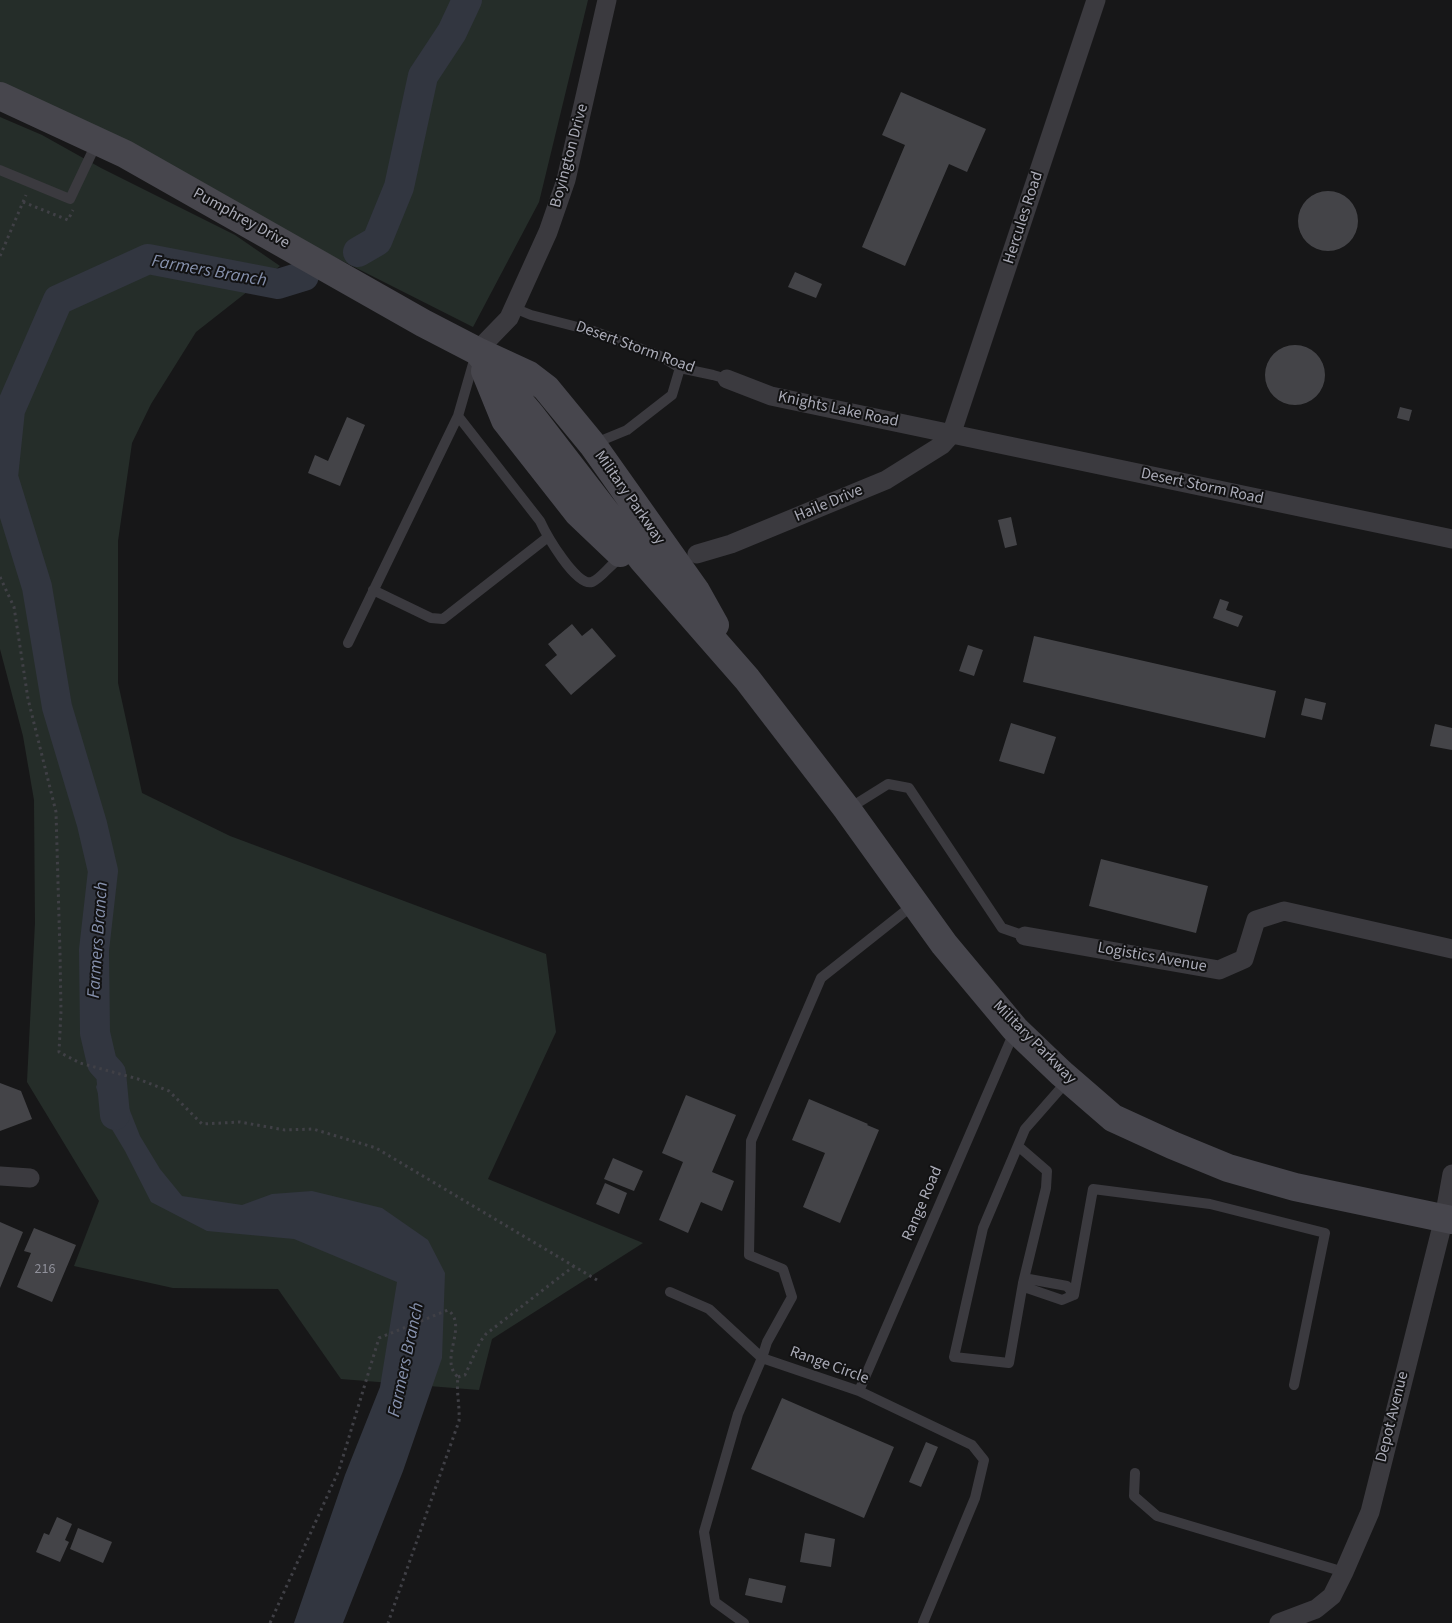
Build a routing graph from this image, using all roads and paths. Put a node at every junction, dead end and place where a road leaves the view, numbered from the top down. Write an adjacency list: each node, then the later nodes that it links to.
1 (607, 0): 8 (street, Boyington Drive)
2 (1096, 0): 13 (street, Hercules Road)
3 (0, 96): 4 (street, Pumphrey Drive)
4 (98, 141): 6 (lane); 9 (street, Pumphrey Drive)
5 (0, 170): 6 (lane)
6 (32, 183): 7 (path)
7 (0, 256)
8 (514, 308): 9 (street, Boyington Drive); 10 (lane, Desert Storm Road)
9 (477, 351): 12 (lane); 14 (street, Military Parkway); 18 (street, Military Parkway); 22 (street, Military Parkway)
10 (680, 368): 11 (lane, Desert Storm Road); 14 (lane)
11 (727, 379): 13 (street, Knights Lake Road)
12 (458, 416): 15 (lane); 20 (lane)
13 (951, 435): 16 (street, Desert Storm Road); 17 (street, Haile Drive)
14 (592, 444): 22 (street, Military Parkway)
15 (548, 537): 18 (lane); 20 (lane)
16 (1452, 539)
17 (697, 554)
18 (624, 556): 22 (street, Military Parkway)
19 (0, 577): 34 (path)
20 (374, 590): 21 (lane)
21 (348, 643)
22 (746, 679): 23 (street, Military Parkway)
23 (847, 810): 24 (street, Military Parkway); 25 (lane)
24 (914, 904): 27 (street, Military Parkway); 38 (lane)
25 (1025, 936): 26 (street, Logistics Avenue)
26 (1452, 949)
27 (1016, 1029): 28 (street, Military Parkway); 41 (lane, Range Road)
28 (1068, 1079): 29 (lane); 33 (street, Military Parkway)
29 (1018, 1146): 36 (lane); 36 (lane)
30 (1452, 1174): 33 (street, Depot Avenue)
31 (0, 1176): 32 (street)
32 (30, 1178)
33 (1448, 1219): 43 (street, Depot Avenue)
34 (574, 1266): 35 (path); 39 (path)
35 (597, 1280)
36 (1023, 1283): 40 (lane)
37 (670, 1292): 38 (lane)
38 (762, 1358): 41 (lane, Range Circle); 46 (lane)
39 (458, 1377): 44 (path); 45 (path)
40 (1294, 1384)
41 (859, 1391): 47 (lane, Range Circle)
42 (1135, 1473): 43 (lane)
43 (1344, 1572): 48 (street, Depot Avenue)
44 (270, 1623)
45 (388, 1623)
46 (744, 1623)
47 (923, 1623)
48 (1279, 1623)

